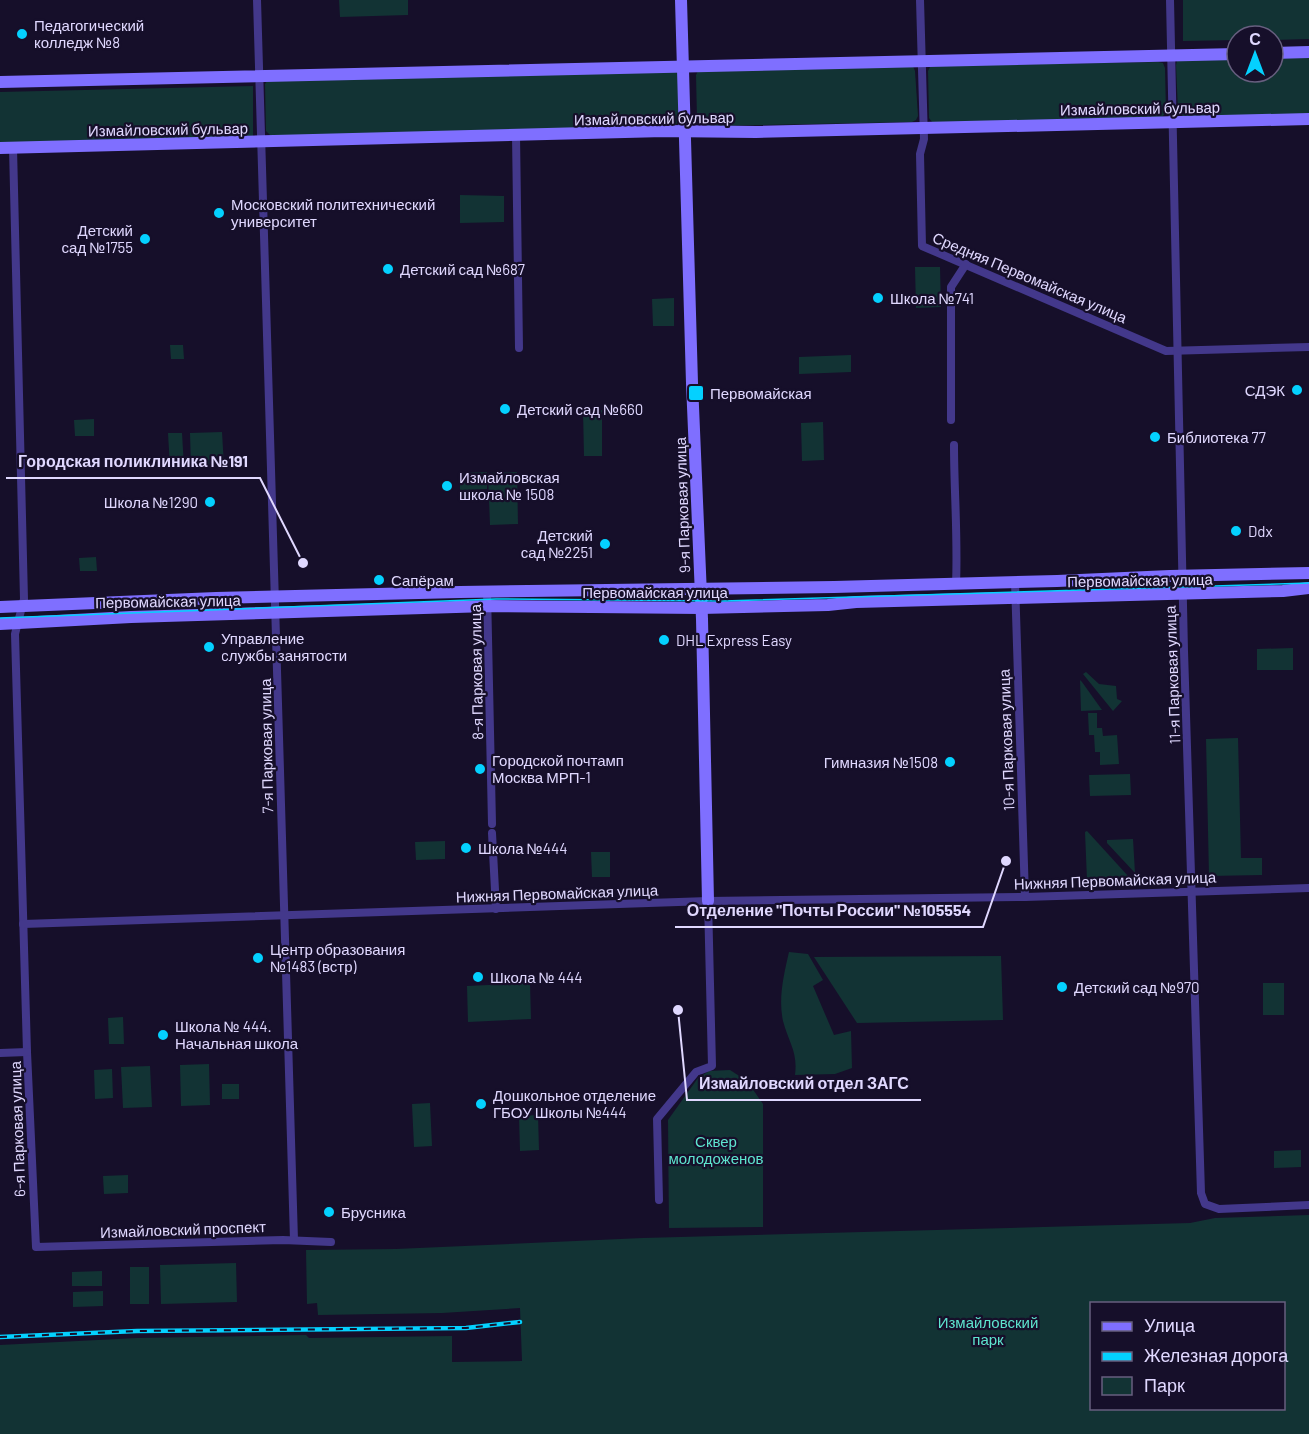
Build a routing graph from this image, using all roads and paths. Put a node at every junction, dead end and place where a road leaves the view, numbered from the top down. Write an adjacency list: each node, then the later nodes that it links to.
1 (257, 0): 11 (street, 7-я Парковая улица)
2 (681, 0): 10 (main road, 9-я Парковая улица)
3 (920, 0): 9 (street)
4 (1170, 0): 8 (street, 11-я Парковая улица)
5 (1309, 52): 6 (main road)
6 (1285, 53)
7 (1225, 54): 8 (main road)
8 (1171, 55): 9 (main road); 14 (street, 11-я Парковая улица)
9 (921, 61): 10 (main road); 15 (street, Средняя Первомайская улица)
10 (683, 65): 11 (main road); 16 (main road, 9-я Парковая улица)
11 (258, 76): 12 (main road); 18 (street, 7-я Парковая улица)
12 (0, 82)
13 (1309, 119): 14 (main road, Измайловский бульвар)
14 (1172, 122): 15 (main road, Измайловский бульвар); 24 (street, 11-я Парковая улица)
15 (923, 127): 16 (main road, Измайловский бульвар); 21 (street, Средняя Первомайская улица)
16 (686, 132): 17 (main road, Измайловский бульвар); 32 (main road, 9-я Парковая улица)
17 (516, 135): 18 (main road, Измайловский бульвар); 23 (street)
18 (261, 142): 20 (main road, Измайловский бульвар); 35 (street, 7-я Парковая улица)
19 (0, 148): 20 (main road, Измайловский бульвар)
20 (13, 148): 37 (street, 6-я Парковая улица)
21 (966, 264): 24 (street, Средняя Первомайская улица); 25 (street)
22 (1309, 347): 24 (street, Средняя Первомайская улица)
23 (519, 348)
24 (1177, 351): 28 (street, 11-я Парковая улица)
25 (951, 420)
26 (954, 445): 30 (street)
27 (1309, 573): 28 (main road, Первомайская улица)
28 (1182, 576): 29 (main road, Первомайская улица); 34 (street, 11-я Парковая улица)
29 (1015, 582): 30 (main road, Первомайская улица); 36 (street, 10-я Парковая улица)
30 (956, 584): 32 (main road, Первомайская улица)
31 (1309, 588): 34 (main road, Первомайская улица)
32 (701, 590): 33 (main road, Первомайская улица); 40 (main road, 9-я Парковая улица)
33 (488, 591): 35 (main road, Первомайская улица); 38 (street, 8-я Парковая улица)
34 (1183, 594): 36 (main road, Первомайская улица); 45 (street, 11-я Парковая улица)
35 (275, 597): 37 (main road, Первомайская улица); 41 (street, 7-я Парковая улица)
36 (1016, 597): 40 (main road, Первомайская улица); 46 (street, 10-я Парковая улица)
37 (24, 605): 39 (main road, Первомайская улица); 42 (street, 6-я Парковая улица)
38 (488, 606): 40 (main road, Первомайская улица); 41 (main road, Первомайская улица); 48 (street, 8-я Парковая улица)
39 (0, 607)
40 (701, 608): 47 (main road, 9-я Парковая улица)
41 (276, 614): 42 (main road, Первомайская улица); 49 (street, 7-я Парковая улица)
42 (17, 623): 43 (main road, Первомайская улица); 50 (street, 6-я Парковая улица)
43 (0, 624)
44 (1309, 888): 45 (street, Нижняя Первомайская улица)
45 (1192, 891): 46 (street, Нижняя Первомайская улица); 54 (street, 11-я Парковая улица)
46 (1025, 897): 47 (street, Нижняя Первомайская улица)
47 (708, 901): 48 (street, Нижняя Первомайская улица); 53 (street, 9-я Парковая улица)
48 (496, 909): 49 (street, Нижняя Первомайская улица)
49 (284, 915): 50 (street, Нижняя Первомайская улица); 55 (street, 7-я Парковая улица)
50 (23, 924): 51 (street, 6-я Парковая улица)
51 (27, 1052): 52 (street); 57 (street, 6-я Парковая улица)
52 (0, 1053)
53 (659, 1200)
54 (1309, 1205)
55 (294, 1240): 56 (street, Измайловский проспект); 57 (street, Измайловский проспект)
56 (331, 1242)
57 (36, 1247)

